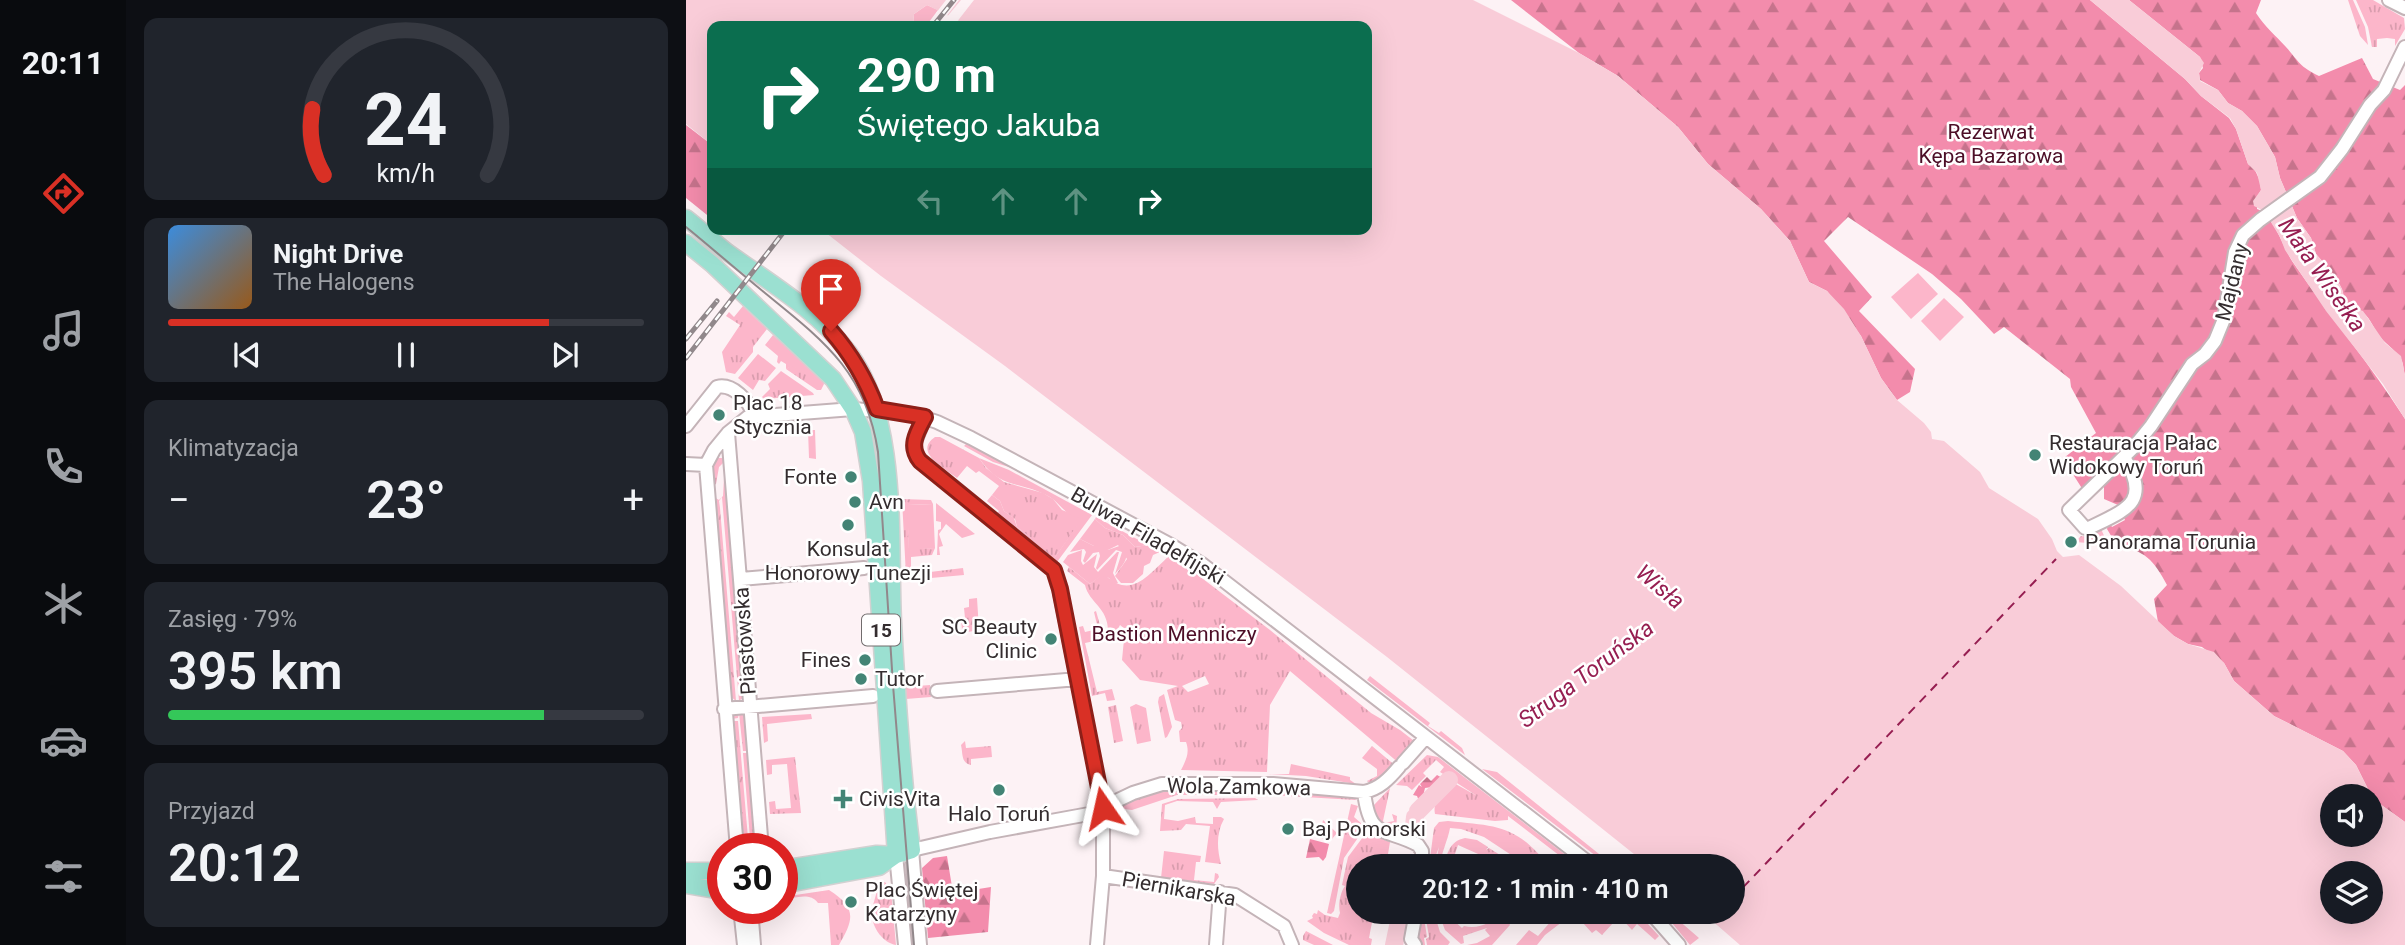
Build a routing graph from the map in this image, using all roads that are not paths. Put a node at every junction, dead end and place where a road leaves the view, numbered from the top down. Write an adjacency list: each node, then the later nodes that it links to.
1 (2389, 0): 2 (street)
2 (2405, 8)
3 (2403, 52): 14 (street, Majdany)
4 (686, 218): 5 (main road, 15)
5 (707, 234)
6 (708, 235): 9 (main road, 15)
7 (686, 243): 8 (main road, 15)
8 (853, 409): 9 (street, Bulwar Filadelfijski); 10 (street); 29 (main road, 15)
9 (877, 409): 11 (street, Bulwar Filadelfijski); 29 (main road, 15)
10 (753, 415): 12 (street); 13 (street)
11 (925, 417): 19 (street); 24 (street, Bulwar Filadelfijski)
12 (686, 426)
13 (728, 433): 16 (street); 18 (street, Piastowska)
14 (2124, 457): 14 (street, Majdany)
15 (686, 464): 16 (street)
16 (706, 465): 23 (street, Piastowska)
17 (863, 568): 18 (street)
18 (741, 579): 22 (street, Piastowska)
19 (1078, 679): 20 (street); 26 (street)
20 (937, 691)
21 (873, 696): 22 (street)
22 (750, 707): 23 (street); 28 (street, Piastowska)
23 (724, 709): 27 (street, Piastowska)
24 (1426, 737): 25 (street); 31 (street, Bulwar Filadelfijski)
25 (1364, 792): 26 (street, Wola Zamkowa); 30 (street)
26 (1103, 808): 29 (street, Wola Zamkowa); 37 (street)
27 (736, 833)
28 (761, 833)
29 (904, 852): 32 (main road); 33 (main road); 36 (street); 49 (street)
30 (1422, 854)
31 (1577, 854)
32 (798, 866)
33 (879, 867): 36 (street); 38 (main road)
34 (686, 871): 35 (main road)
35 (707, 871)
36 (899, 874): 48 (street)
37 (1103, 876): 41 (street, Piernikarska); 50 (street)
38 (798, 882)
39 (686, 885): 40 (main road)
40 (707, 888)
41 (1220, 892): 51 (street); 52 (street, Piernikarska)
42 (742, 924): 46 (street)
43 (752, 924): 47 (street)
44 (1414, 924): 53 (street)
45 (1661, 924): 54 (street)
46 (744, 945)
47 (754, 945)
48 (905, 945)
49 (920, 945)
50 (1097, 945)
51 (1216, 945)
52 (1292, 945)
53 (1415, 945)
54 (1679, 945)

